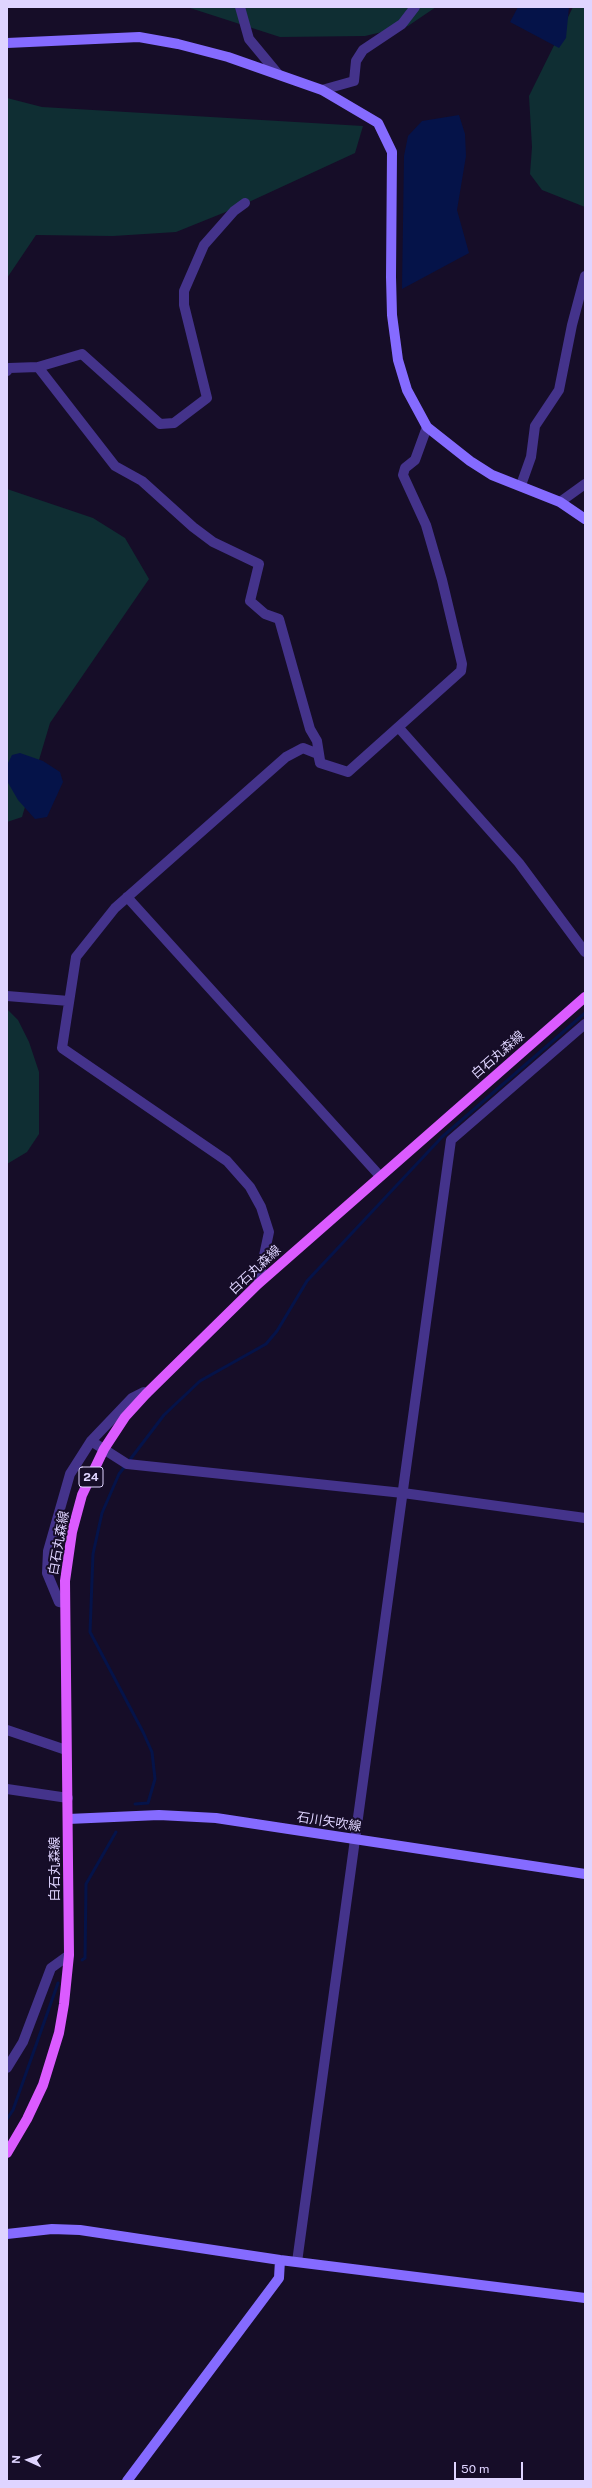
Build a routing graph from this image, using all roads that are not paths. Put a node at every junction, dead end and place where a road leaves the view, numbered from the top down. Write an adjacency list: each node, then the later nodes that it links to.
1 (240, 7): 4 (street)
2 (416, 7): 5 (street)
3 (7, 43): 4 (street)
4 (278, 74): 5 (street)
5 (322, 90): 10 (street)
6 (245, 203): 8 (street)
7 (585, 276): 12 (street)
8 (38, 367): 9 (street); 16 (street)
9 (7, 370)
10 (427, 427): 12 (street); 15 (street)
11 (585, 484): 13 (street)
12 (521, 485): 13 (street)
13 (560, 502): 14 (street)
14 (585, 519)
15 (399, 728): 16 (street); 18 (street)
16 (320, 763): 17 (street)
17 (127, 897): 21 (street); 23 (street)
18 (585, 952)
19 (7, 996): 21 (street)
20 (585, 997): 23 (main road, 白石丸森線 / 24)
21 (70, 1001): 24 (street)
22 (585, 1024): 28 (street)
23 (379, 1176): 24 (main road, 白石丸森線 / 24)
24 (258, 1284): 25 (main road, 白石丸森線 / 24)
25 (146, 1394): 26 (street); 27 (main road, 白石丸森線 / 24)
26 (91, 1440): 27 (street); 30 (street)
27 (104, 1449): 28 (street); 30 (main road, 白石丸森線 / 24)
28 (403, 1493): 29 (street); 36 (street)
29 (585, 1518)
30 (65, 1603): 32 (main road, 白石丸森線 / 24)
31 (7, 1730): 32 (street)
32 (66, 1750): 34 (main road, 白石丸森線 / 24)
33 (7, 1788): 34 (street)
34 (68, 1798): 35 (main road, 白石丸森線 / 24)
35 (68, 1819): 36 (street, 石川矢吹線); 38 (main road, 白石丸森線 / 24)
36 (356, 1840): 37 (street, 石川矢吹線); 43 (street)
37 (585, 1874)
38 (69, 1955): 39 (street); 40 (main road, 白石丸森線 / 24)
39 (7, 2068)
40 (7, 2153)
41 (7, 2234): 42 (street)
42 (280, 2260): 43 (street); 45 (street)
43 (297, 2262): 44 (street)
44 (585, 2298)
45 (128, 2481)

